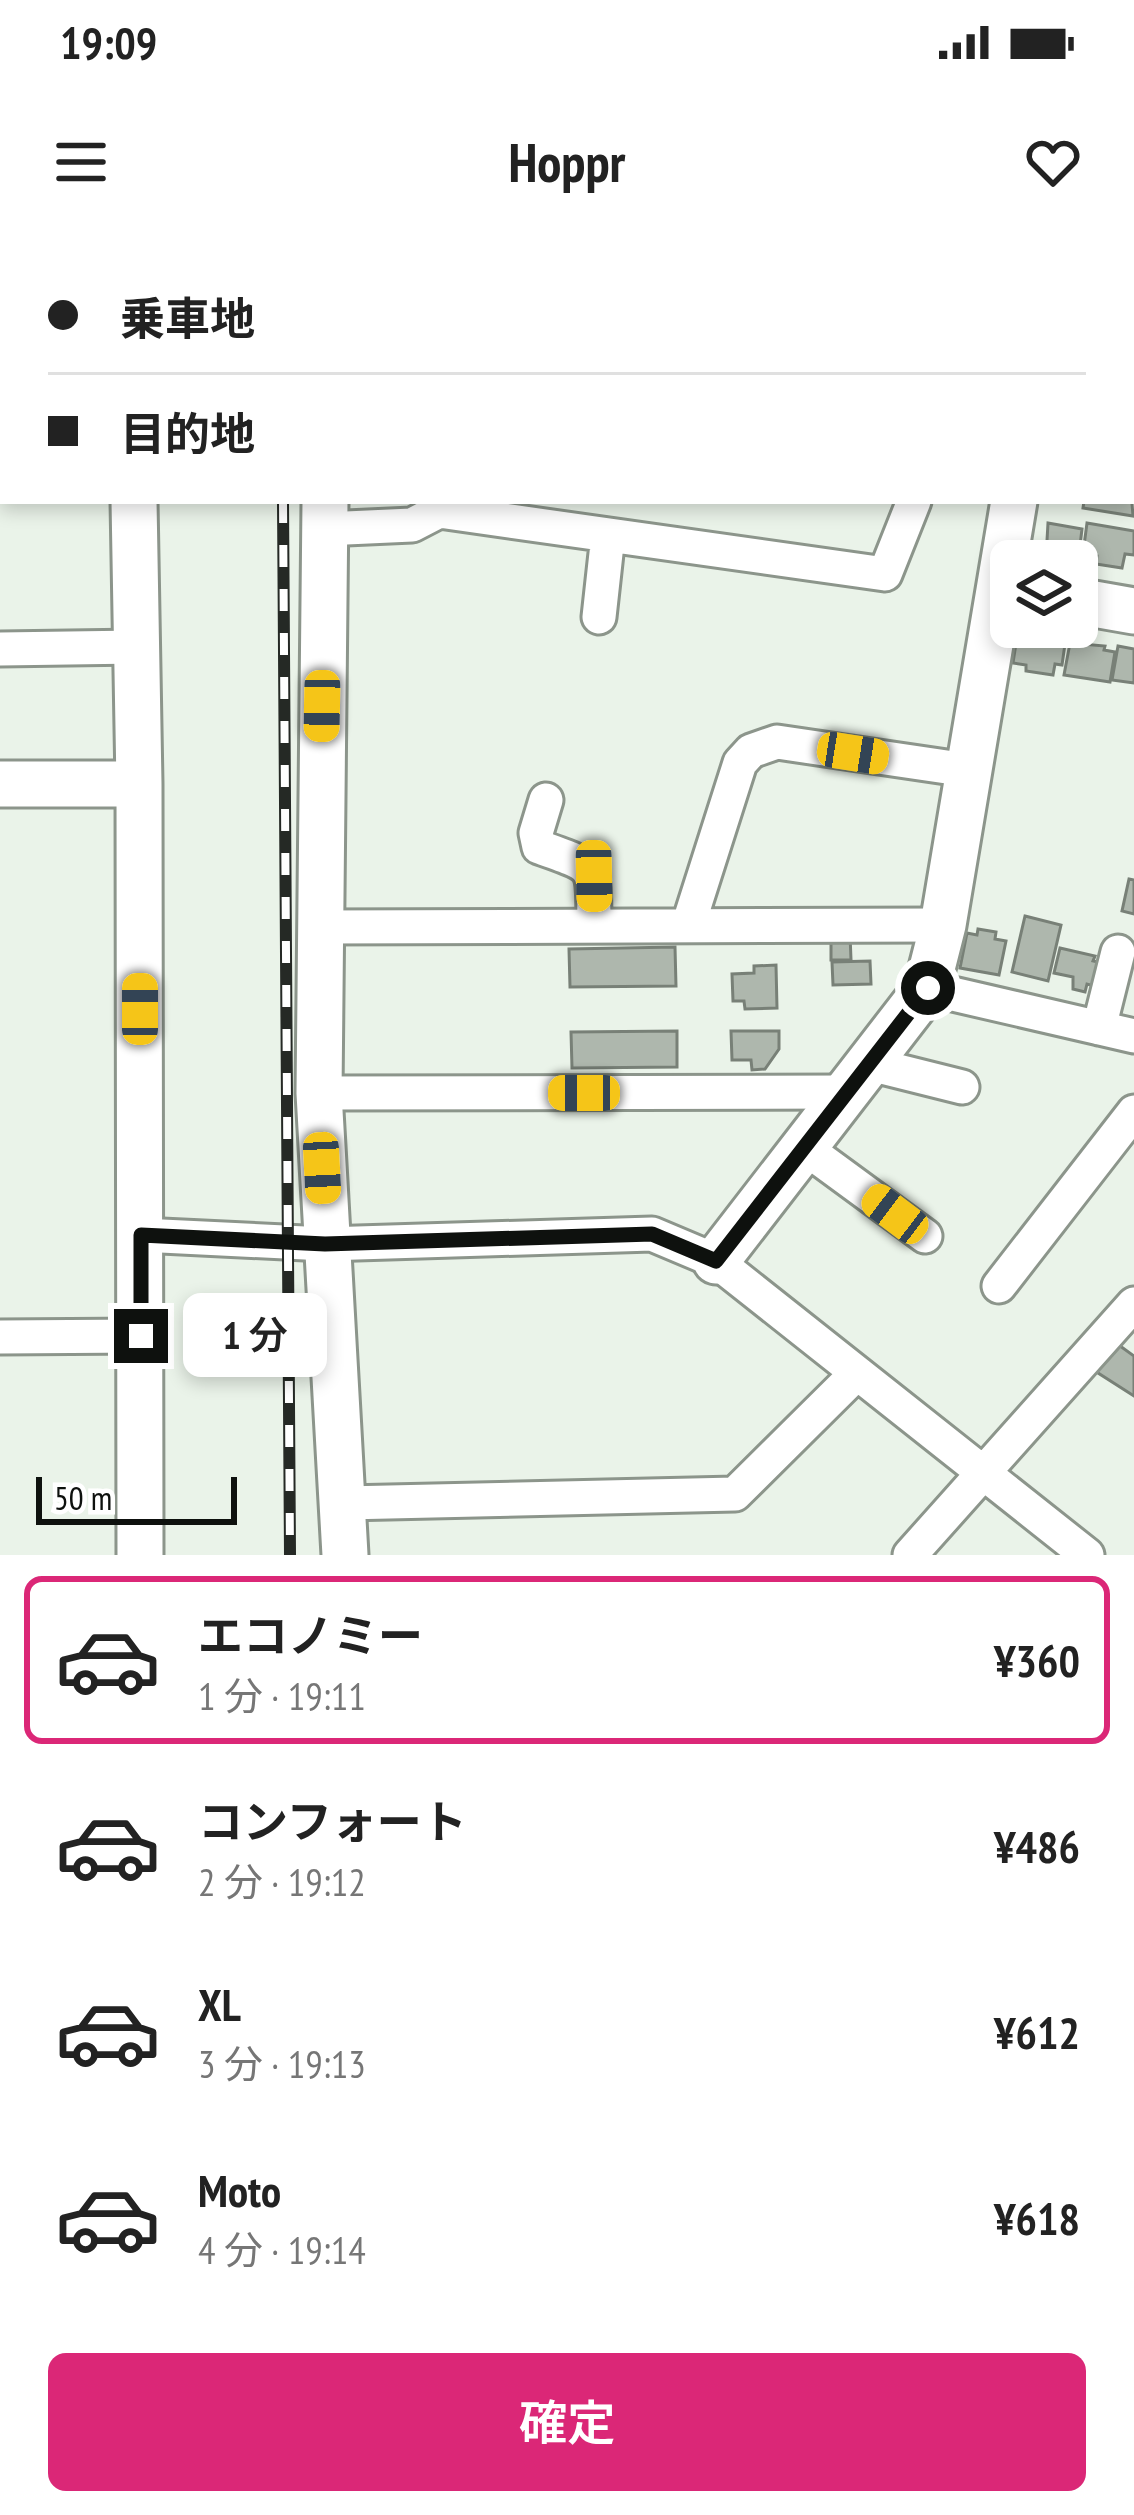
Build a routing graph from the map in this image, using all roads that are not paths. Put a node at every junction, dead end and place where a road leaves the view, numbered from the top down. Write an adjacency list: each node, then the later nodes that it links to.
1 (134, 504): 10 (street)
2 (913, 504): 5 (street)
3 (1014, 504): 6 (street)
4 (324, 515): 5 (street); 20 (street)
5 (608, 535): 9 (street)
6 (1010, 540)
7 (1098, 605): 8 (street)
8 (1134, 611)
9 (599, 617)
10 (138, 647): 12 (street); 15 (street)
11 (993, 648): 13 (street)
12 (0, 649)
13 (967, 770): 17 (street); 19 (street)
14 (0, 784): 15 (street)
15 (139, 784): 30 (street)
16 (546, 800): 18 (street)
17 (944, 925): 19 (street); 22 (street)
18 (594, 926): 19 (street); 20 (street)
19 (688, 926)
20 (320, 928): 27 (street)
21 (1118, 952): 23 (street)
22 (928, 988): 23 (street); 25 (street)
23 (1100, 1028): 24 (street)
24 (1134, 1036)
25 (859, 1078): 26 (street); 27 (street); 29 (street)
26 (962, 1087)
27 (319, 1094): 32 (street)
28 (1134, 1112): 34 (street)
29 (805, 1148): 31 (street); 33 (street)
30 (141, 1235): 32 (street); 36 (street)
31 (925, 1236)
32 (325, 1244): 33 (street); 40 (street)
33 (716, 1261): 38 (street)
34 (999, 1286)
35 (1134, 1304): 39 (street)
36 (141, 1336): 37 (street); 41 (street)
37 (0, 1337)
38 (857, 1373): 39 (street); 40 (street)
39 (984, 1474): 43 (street); 44 (street)
40 (345, 1503): 42 (street)
41 (140, 1555)
42 (345, 1555)
43 (910, 1555)
44 (1087, 1555)

